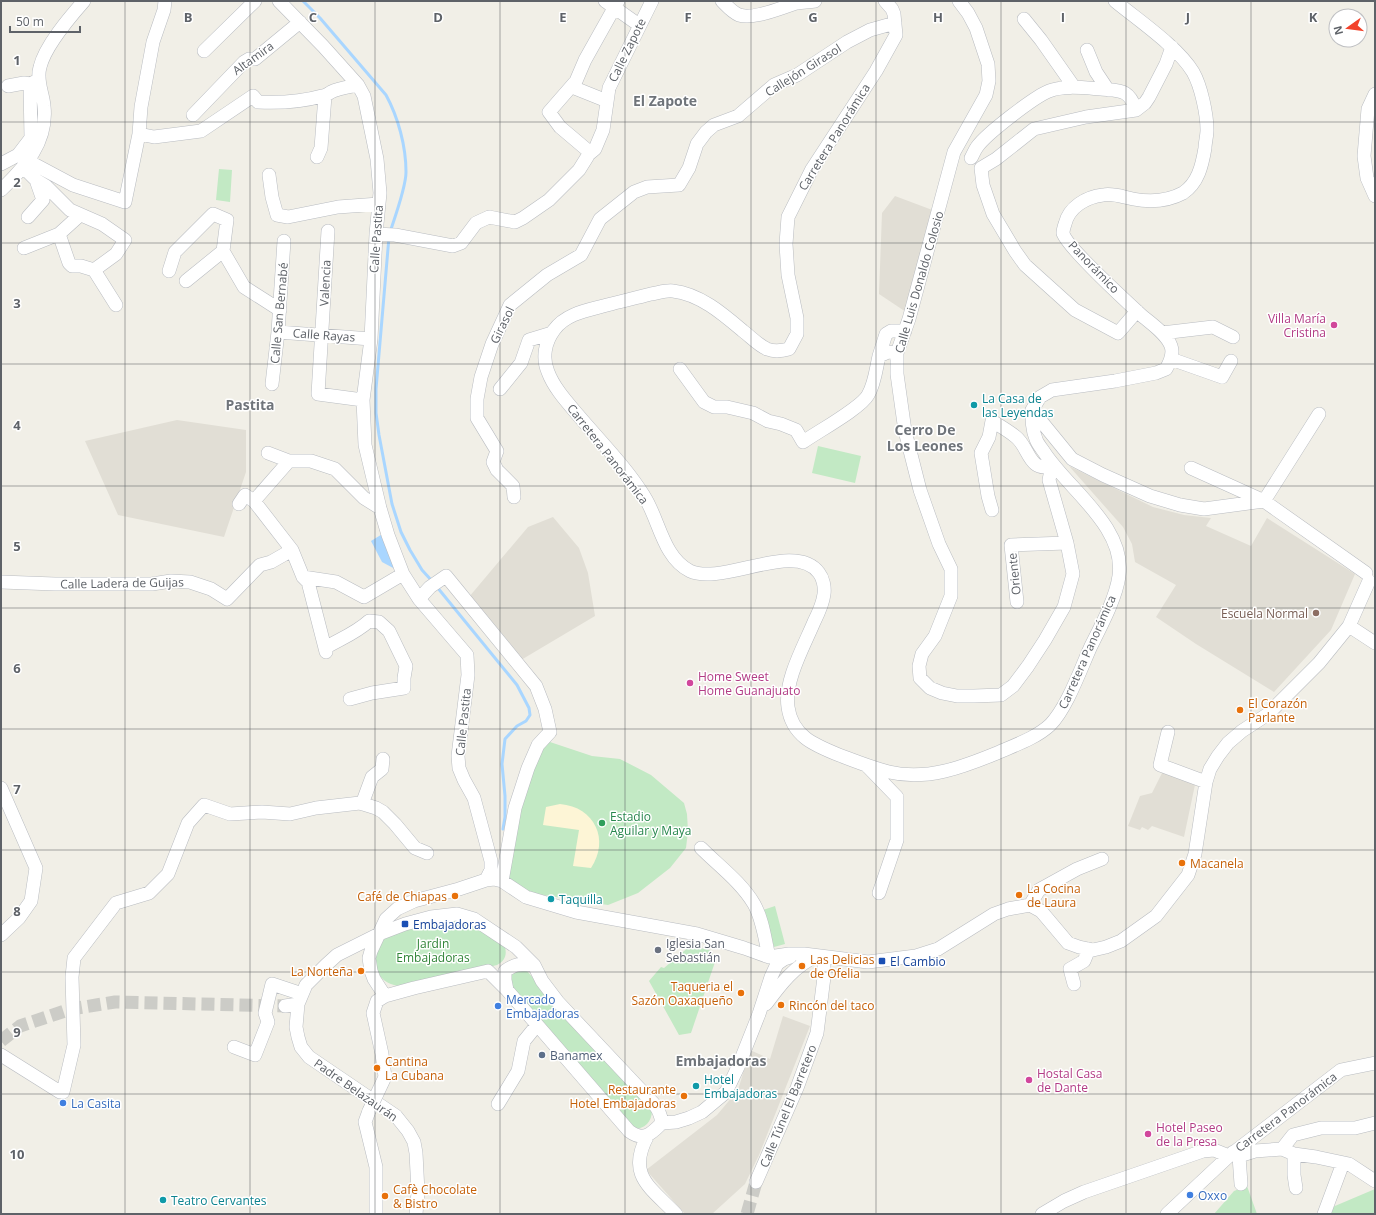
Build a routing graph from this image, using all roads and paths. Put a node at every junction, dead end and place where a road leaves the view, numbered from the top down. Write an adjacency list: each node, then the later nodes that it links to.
1 (84, 1): 19 (street)
2 (165, 1): 31 (street)
3 (256, 1): 18 (street)
4 (279, 1): 13 (street, Calle Pastita)
5 (652, 1): 15 (street, Calle Zapote)
6 (722, 1): 7 (street)
7 (815, 1)
8 (885, 1): 14 (street)
9 (959, 1): 32 (street, Calle Luis Donaldo Colosio)
10 (1115, 1): 16 (street, Panorámico)
11 (612, 3): 15 (street); 22 (street)
12 (1024, 19): 23 (street)
13 (300, 22): 20 (street, Calle Pastita); 30 (street, Altamira)
14 (895, 23): 41 (street, Callejón Girasol); 61 (street, Carretera Panorámica)
15 (639, 26): 27 (street, Calle Zapote)
16 (1172, 47): 28 (street); 58 (street, Panorámico)
17 (1087, 50): 24 (street)
18 (204, 51)
19 (34, 82): 21 (street); 36 (street); 37 (street)
20 (358, 85): 26 (street); 44 (street, Calle Pastita)
21 (8, 86)
22 (572, 87): 27 (street); 33 (street)
23 (1074, 87): 24 (street); 35 (street)
24 (1114, 90): 28 (street); 29 (street)
25 (1375, 94): 43 (street)
26 (325, 96): 31 (street); 34 (street)
27 (607, 98): 33 (street, Calle Zapote)
28 (1136, 110): 29 (street)
29 (1119, 112): 38 (street)
30 (193, 115)
31 (139, 134): 37 (street)
32 (954, 152): 35 (street); 59 (street, Calle Luis Donaldo Colosio)
33 (589, 154): 49 (street, Calle Zapote)
34 (317, 157)
35 (971, 158): 38 (street)
36 (1, 164)
37 (26, 164): 40 (street); 42 (street)
38 (981, 168): 58 (street)
39 (269, 175): 44 (street)
40 (36, 180): 45 (street); 46 (street)
41 (679, 185): 82 (street, Girasol)
42 (1, 190)
43 (1375, 196)
44 (378, 204): 49 (street, Calle Pastita)
45 (80, 215): 48 (street); 53 (street)
46 (28, 217)
47 (328, 231): 63 (street, Valencia)
48 (59, 234): 51 (street); 53 (street)
49 (377, 234): 65 (street, Calle Pastita)
50 (284, 241): 57 (street, Calle San Bernabé)
51 (24, 248)
52 (224, 251): 54 (street); 55 (street); 57 (street)
53 (94, 270): 56 (street)
54 (169, 271)
55 (186, 281)
56 (116, 305)
57 (280, 310): 60 (street, Calle San Bernabé)
58 (1137, 311): 62 (street, Panorámico)
59 (905, 331): 66 (street, Calle Luis Donaldo Colosio); 67 (street)
60 (278, 332): 63 (street, Calle Rayas); 71 (street, Calle San Bernabé)
61 (552, 333): 72 (street); 101 (street, Carretera Panorámica)
62 (1162, 333): 64 (street); 68 (street, Panorámico)
63 (322, 335): 65 (street, Calle Rayas); 73 (street, Valencia)
64 (1233, 337)
65 (371, 339): 73 (street, Calle Pastita)
66 (898, 353): 67 (street); 88 (street, Calle Luis Donaldo Colosio)
67 (879, 356): 70 (street)
68 (1171, 360): 69 (street); 74 (street)
69 (1230, 360)
70 (680, 369)
71 (272, 384)
72 (500, 389)
73 (363, 400): 86 (street, Calle Pastita)
74 (1032, 410): 76 (street, Carretera Panorámica); 84 (street)
75 (1319, 414): 84 (street)
76 (1036, 441): 77 (street); 80 (street, Carretera Panorámica)
77 (1024, 448): 80 (street); 87 (street)
78 (268, 452): 79 (street)
79 (289, 461): 83 (street); 86 (street)
80 (1052, 465): 88 (street, Calle Luis Donaldo Colosio); 101 (street, Carretera Panorámica)
81 (1191, 468): 84 (street)
82 (514, 497)
83 (254, 501): 85 (street); 89 (street)
84 (1264, 501): 91 (street)
85 (239, 504)
86 (380, 508): 90 (street, Calle Pastita)
87 (992, 510)
88 (1067, 543): 95 (street, Oriente)
89 (292, 550): 92 (street); 93 (street, Calle Ladera de Guijas)
90 (403, 574): 92 (street); 94 (street, Calle Pastita)
91 (1372, 574): 96 (street)
92 (303, 577): 98 (street)
93 (1, 582)
94 (419, 599): 108 (street, Calle Pastita); 109 (street)
95 (1018, 602)
96 (1349, 626): 97 (street); 102 (street)
97 (1375, 643)
98 (350, 699)
99 (1168, 732): 102 (street)
100 (383, 759): 104 (street)
101 (866, 765): 110 (street)
102 (1206, 782): 116 (street)
103 (1, 788): 113 (street)
104 (362, 804): 106 (street); 129 (street)
105 (701, 848): 118 (street)
106 (427, 853)
107 (1102, 859): 111 (street)
108 (486, 880): 109 (street); 112 (street)
109 (502, 881): 118 (street)
110 (879, 893)
111 (1030, 905): 116 (street); 119 (street)
112 (380, 932): 114 (street); 115 (street); 124 (street)
113 (1, 935)
114 (357, 945): 124 (street); 125 (street)
115 (516, 947): 120 (street); 121 (street)
116 (1089, 949): 122 (street)
117 (801, 954): 118 (street); 119 (street); 126 (street)
118 (770, 957): 126 (street)
119 (821, 957): 126 (street); 139 (street, Calle Túnel El Barretero)
120 (534, 965): 123 (street); 132 (street)
121 (488, 972): 123 (street); 124 (street)
122 (1074, 984)
123 (507, 990): 127 (street)
124 (381, 998): 142 (street, bridge)
125 (295, 1001): 128 (street); 143 (street, Padre Belazaurán)
126 (759, 1014): 132 (street)
127 (537, 1025): 131 (street); 134 (street)
128 (234, 1047)
129 (1, 1055)
130 (1375, 1063): 136 (street, Carretera Panorámica)
131 (498, 1104)
132 (662, 1123): 134 (street)
133 (1375, 1123): 135 (street)
134 (648, 1135): 144 (street)
135 (1288, 1151): 136 (street); 137 (street); 141 (street)
136 (1234, 1155): 140 (street); 145 (street, Carretera Panorámica); 146 (street)
137 (1343, 1163): 138 (street); 147 (street)
138 (1375, 1181)
139 (756, 1182)
140 (1241, 1184)
141 (1296, 1188)
142 (376, 1214)
143 (416, 1214)
144 (676, 1214)
145 (1042, 1214)
146 (1167, 1214)
147 (1324, 1214)

